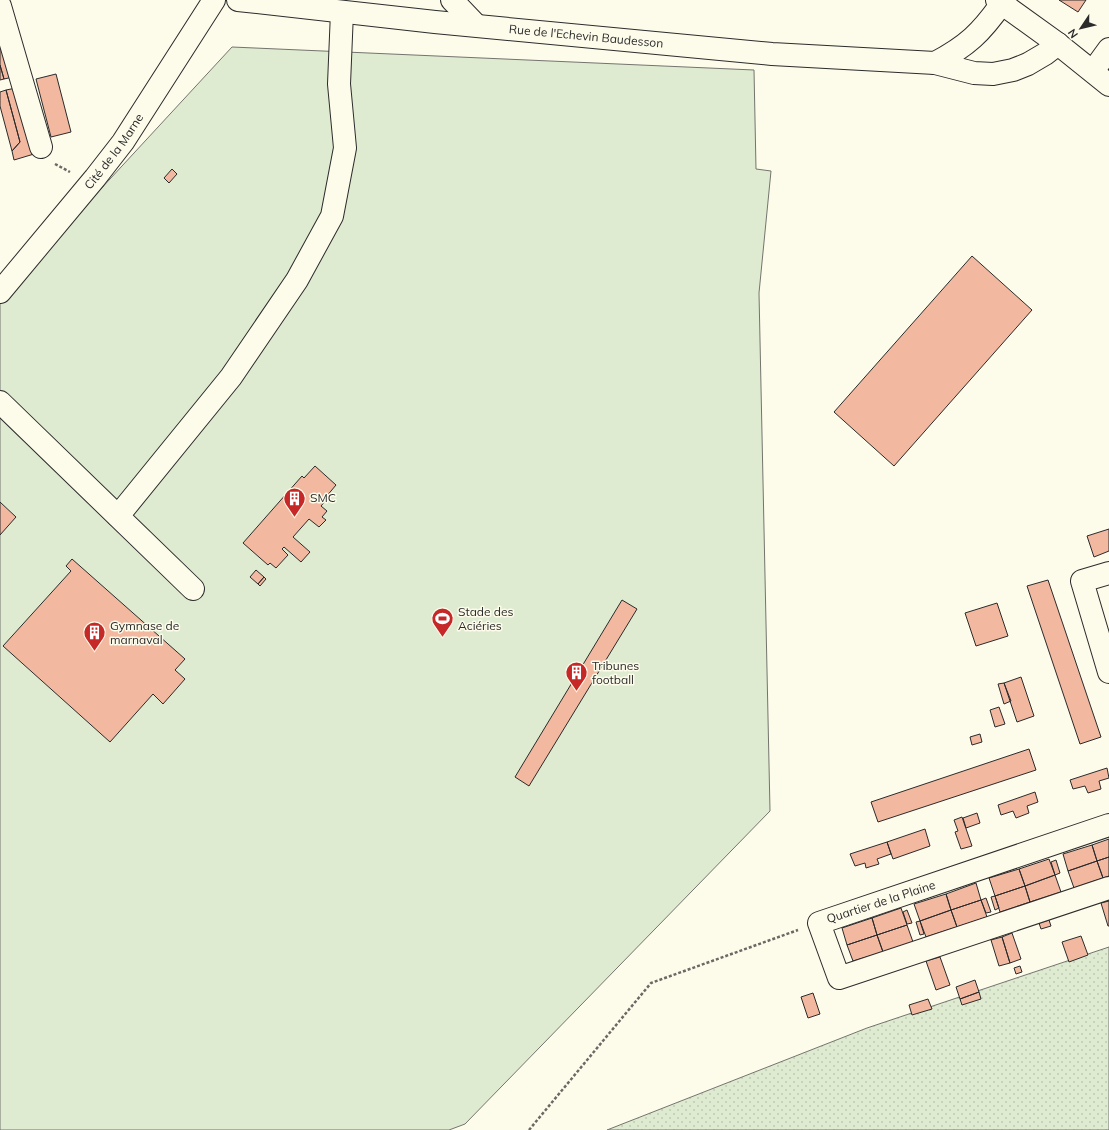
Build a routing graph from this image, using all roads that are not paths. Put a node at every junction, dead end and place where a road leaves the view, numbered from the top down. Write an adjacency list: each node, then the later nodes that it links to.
1 (214, 0): 14 (street, Cité de la Marne)
2 (238, 0): 7 (street, Rue de l'Echevin Baudesson)
3 (384, 0): 7 (street)
4 (452, 0): 8 (street)
5 (1000, 2): 9 (street); 11 (street)
6 (0, 6): 13 (street)
7 (352, 13): 8 (street, Rue de l'Echevin Baudesson); 16 (street)
8 (476, 25): 11 (street, Rue de l'Echevin Baudesson)
9 (1058, 44): 11 (street, Rue de l'Echevin Baudesson); 12 (street)
10 (1109, 49): 12 (street)
11 (935, 64)
12 (1101, 78)
13 (41, 146)
14 (0, 292)
15 (0, 402): 16 (street)
16 (118, 516): 18 (street)
17 (1109, 573): 19 (street)
18 (193, 589)
19 (1109, 672)
20 (1109, 825): 21 (street, Quartier de la Plaine)
21 (1109, 888)

